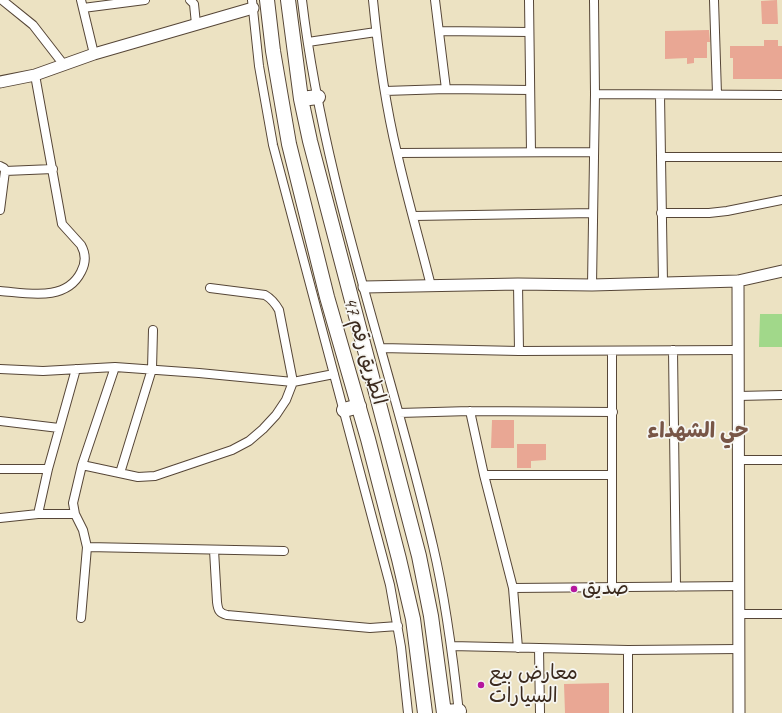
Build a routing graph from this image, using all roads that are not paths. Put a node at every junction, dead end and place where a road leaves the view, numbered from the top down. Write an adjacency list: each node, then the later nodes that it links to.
1 (2, 0): 19 (street)
2 (145, 0): 11 (street)
3 (190, 0): 13 (street)
4 (373, 0): 15 (street)
5 (435, 0): 14 (street)
6 (529, 0): 16 (street)
7 (594, 0): 25 (street)
8 (714, 0): 26 (street)
9 (293, 1): 10 (highway); 17 (street); 30 (highway, الطريق رقم 47)
10 (267, 2): 66 (highway, الطريق رقم 47)
11 (82, 4): 18 (street)
12 (253, 4): 13 (street); 62 (street)
13 (196, 24): 18 (street)
14 (439, 31): 16 (street); 22 (street)
15 (376, 32): 17 (street); 24 (street)
16 (529, 32): 23 (street)
17 (308, 42): 29 (street)
18 (94, 54): 19 (street)
19 (64, 65): 20 (street)
20 (35, 75): 21 (street); 37 (street)
21 (0, 82)
22 (446, 89): 23 (street); 24 (street)
23 (530, 90): 31 (street)
24 (385, 91): 33 (street)
25 (595, 94): 27 (street); 32 (street)
26 (717, 94): 27 (street); 28 (street)
27 (660, 95): 35 (street)
28 (782, 95)
29 (318, 96): 30 (highway); 49 (street)
30 (301, 99): 93 (highway, الطريق رقم 47)
31 (531, 152): 32 (street); 33 (street)
32 (593, 152): 40 (street)
33 (397, 153): 42 (street)
34 (782, 156): 35 (street)
35 (661, 158): 41 (street)
36 (2, 168): 37 (street); 39 (street)
37 (52, 169): 51 (street)
38 (782, 200): 41 (street)
39 (0, 210)
40 (593, 213): 42 (street); 47 (street)
41 (661, 213): 45 (street)
42 (414, 216): 48 (street)
43 (782, 271): 44 (street)
44 (738, 281): 45 (street); 55 (street)
45 (663, 283): 47 (street)
46 (518, 284): 47 (street); 48 (street); 57 (street)
47 (592, 285)
48 (431, 286): 49 (street)
49 (364, 287): 53 (street)
50 (210, 288): 63 (street)
51 (0, 291)
52 (153, 330): 61 (street)
53 (381, 348): 57 (street); 70 (street)
54 (673, 350): 55 (street); 56 (street); 88 (street)
55 (738, 350): 65 (street)
56 (612, 351): 57 (street); 69 (street)
57 (518, 352)
58 (114, 367): 60 (street); 61 (street); 75 (street)
59 (0, 368): 60 (street)
60 (76, 369): 72 (street)
61 (152, 369): 63 (street); 78 (street)
62 (334, 374): 63 (street); 67 (street)
63 (293, 382): 78 (street)
64 (782, 395): 65 (street)
65 (738, 396): 73 (street)
66 (359, 406): 67 (highway); 95 (highway, الطريق رقم 47)
67 (344, 410): 96 (street)
68 (470, 411): 69 (street); 70 (street); 79 (street)
69 (613, 412): 80 (street)
70 (399, 413): 97 (street)
71 (0, 421): 72 (street)
72 (59, 428): 77 (street)
73 (738, 460): 74 (street); 87 (street)
74 (782, 460)
75 (82, 466): 78 (street); 82 (street)
76 (0, 469): 77 (street)
77 (48, 469): 81 (street)
78 (120, 473)
79 (484, 475): 80 (street); 89 (street)
80 (612, 475): 90 (street)
81 (38, 514): 82 (street); 83 (street)
82 (75, 514): 84 (street)
83 (0, 518)
84 (87, 547): 85 (street); 94 (street)
85 (214, 550): 86 (street); 96 (street)
86 (284, 551)
87 (739, 586): 88 (street); 91 (street)
88 (676, 587): 90 (street)
89 (513, 588): 90 (street); 98 (street)
90 (612, 588)
91 (739, 614): 92 (street); 100 (street)
92 (782, 614)
93 (431, 616): 95 (highway); 105 (highway, الطريق رقم 47)
94 (81, 618)
95 (413, 619): 104 (highway, الطريق رقم 47)
96 (398, 626): 103 (street)
97 (451, 646): 98 (street); 102 (street)
98 (518, 648): 99 (street)
99 (539, 648): 101 (street); 106 (street)
100 (739, 649): 101 (street); 108 (street)
101 (628, 650): 107 (street)
102 (459, 712): 105 (highway)
103 (408, 713)
104 (425, 713)
105 (444, 713)
106 (540, 713)
107 (628, 713)
108 (740, 713)

